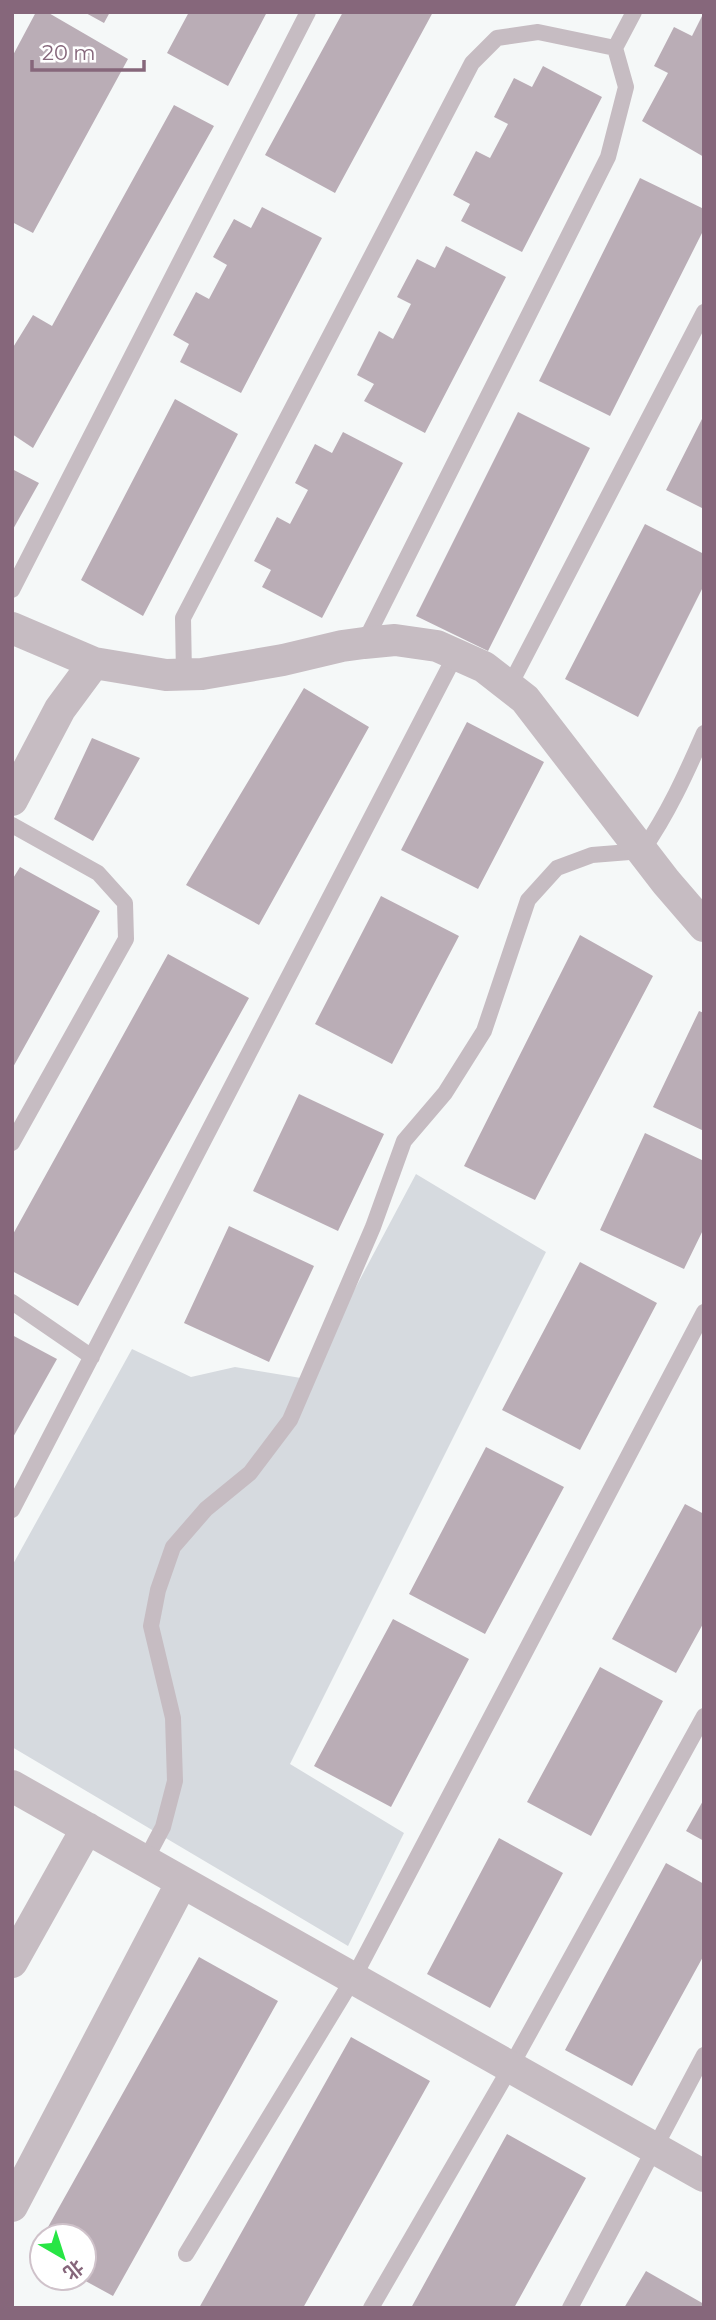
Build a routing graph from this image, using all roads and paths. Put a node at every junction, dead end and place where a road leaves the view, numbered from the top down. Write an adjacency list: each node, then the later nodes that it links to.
1 (308, 12): 5 (lane)
2 (635, 12): 3 (lane)
3 (615, 48): 7 (lane); 10 (lane)
4 (704, 312): 11 (lane)
5 (12, 590)
6 (12, 628): 9 (street)
7 (364, 643): 8 (street); 10 (street)
8 (456, 654): 11 (street); 20 (lane)
9 (94, 663): 10 (street); 13 (street)
10 (184, 675)
11 (509, 687): 15 (street)
12 (704, 733): 15 (lane)
13 (12, 800)
14 (12, 825): 17 (lane)
15 (642, 851): 16 (street); 25 (lane)
16 (704, 926)
17 (12, 1143)
18 (12, 1302): 20 (lane)
19 (704, 1312): 28 (lane)
20 (92, 1357): 21 (lane)
21 (12, 1510)
22 (704, 1716): 30 (lane)
23 (12, 1786): 24 (street)
24 (87, 1828): 25 (street); 27 (street)
25 (145, 1861): 26 (street)
26 (182, 1882): 28 (street); 33 (street)
27 (12, 1962)
28 (353, 1979): 30 (street); 34 (lane)
29 (704, 2056): 31 (lane)
30 (510, 2068): 31 (street); 35 (lane)
31 (654, 2148): 32 (street); 36 (lane)
32 (704, 2176)
33 (12, 2206)
34 (187, 2254)
35 (371, 2308)
36 (570, 2308)

